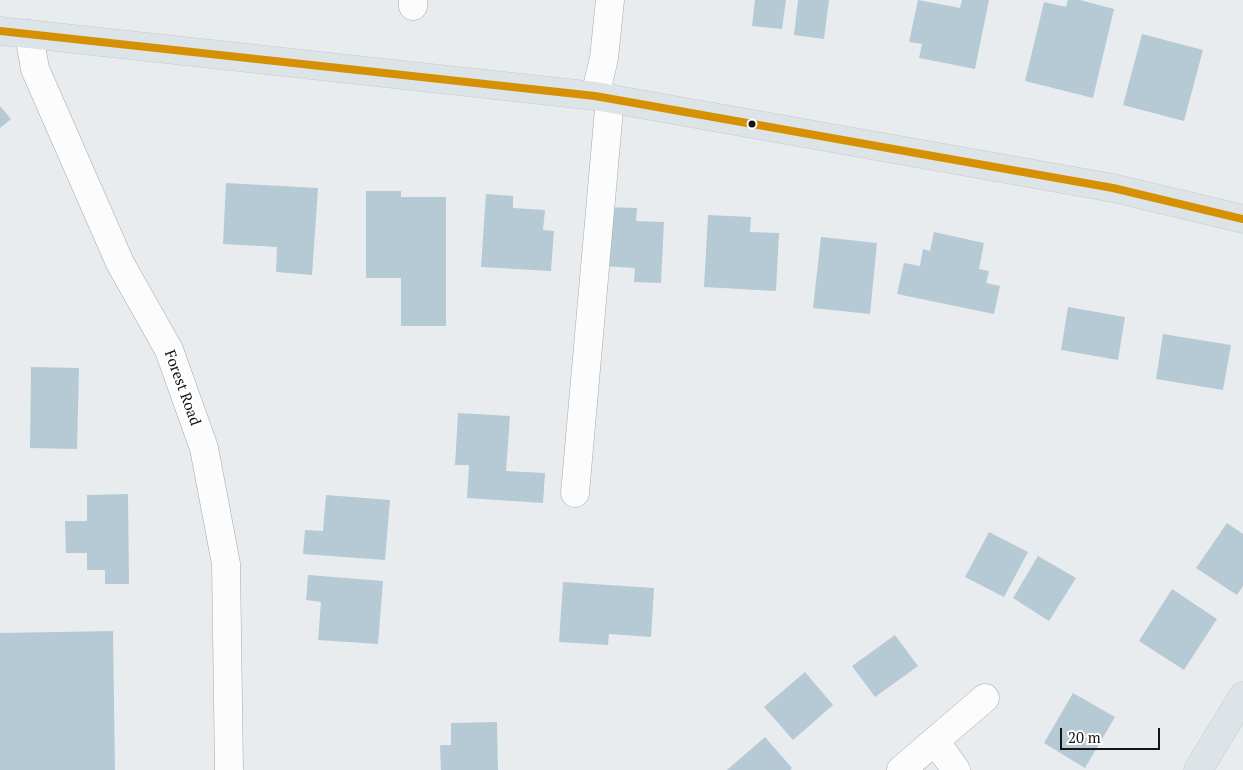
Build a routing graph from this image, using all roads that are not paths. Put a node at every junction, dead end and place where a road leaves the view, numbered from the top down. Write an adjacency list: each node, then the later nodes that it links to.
1 (610, 0): 4 (street)
2 (0, 31): 3 (main road)
3 (30, 34): 4 (main road); 10 (street, Forest Road)
4 (602, 97): 5 (main road); 6 (street)
5 (1243, 219)
6 (575, 493)
7 (1243, 696): 13 (main road)
8 (985, 698): 9 (street)
9 (935, 741): 11 (street); 12 (street)
10 (229, 770)
11 (901, 770)
12 (956, 770)
13 (1198, 770)

